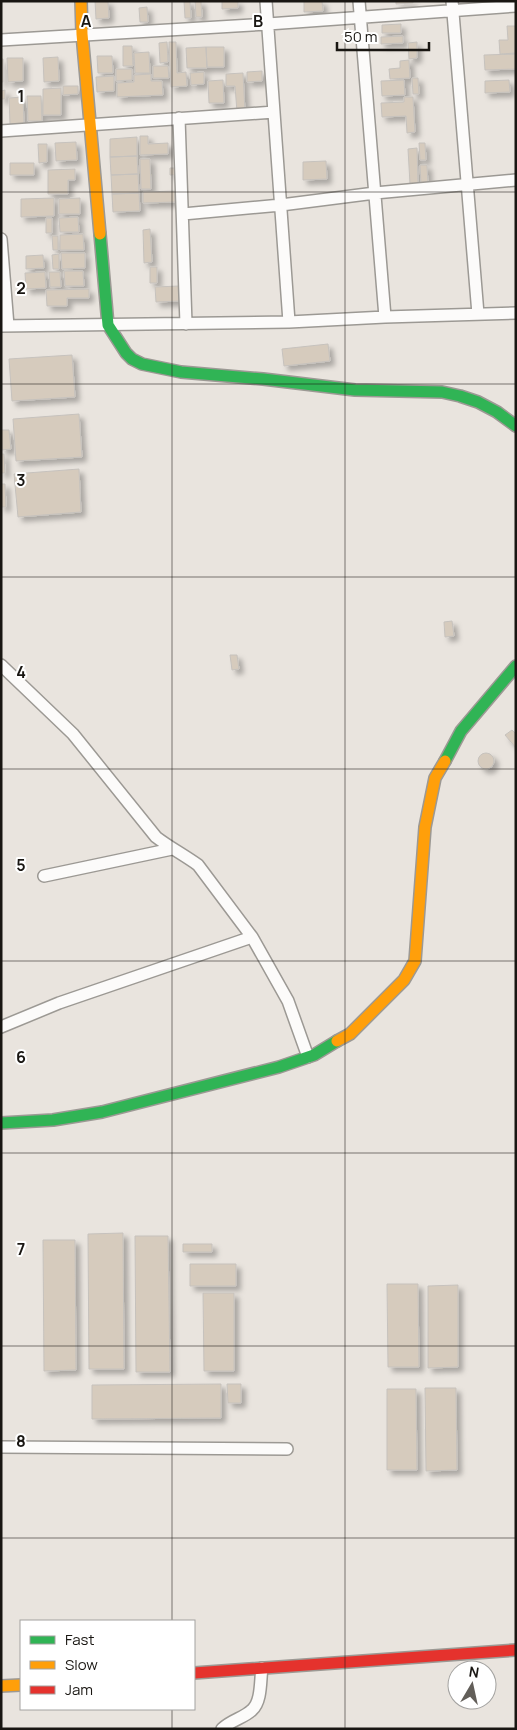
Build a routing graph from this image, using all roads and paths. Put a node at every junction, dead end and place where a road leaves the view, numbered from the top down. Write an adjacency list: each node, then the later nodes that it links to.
1 (81, 1): 8 (street)
2 (266, 1): 7 (street)
3 (359, 1): 6 (street)
4 (453, 6): 5 (street); 6 (street); 15 (street)
5 (516, 6)
6 (360, 17): 7 (street); 16 (street)
7 (268, 24): 8 (street); 10 (street)
8 (82, 34): 9 (street); 12 (street)
9 (1, 40)
10 (274, 112): 11 (street); 17 (street)
11 (179, 118): 12 (street); 18 (street)
12 (90, 124): 13 (street); 25 (street)
13 (1, 131)
14 (516, 180): 15 (street)
15 (467, 183): 16 (street); 21 (street)
16 (375, 193): 17 (street); 22 (street)
17 (281, 206): 18 (street); 23 (street)
18 (183, 214): 24 (street)
19 (1, 239): 26 (street)
20 (516, 313): 21 (street)
21 (478, 314): 22 (street)
22 (385, 317): 23 (street)
23 (289, 322): 24 (street)
24 (186, 324): 25 (street)
25 (108, 325): 26 (street); 27 (street)
26 (4, 326)
27 (516, 426)
28 (1, 665): 30 (street)
29 (516, 666): 34 (street)
30 (172, 849): 31 (street); 32 (street)
31 (44, 876)
32 (252, 937): 33 (street); 34 (street)
33 (1, 1027)
34 (308, 1056): 35 (street)
35 (1, 1123)
36 (1, 1447): 37 (street)
37 (287, 1449)
38 (516, 1650): 39 (street)
39 (262, 1668): 40 (street); 43 (street)
40 (195, 1673)
41 (20, 1685): 42 (street)
42 (1, 1686)
43 (222, 1729)

